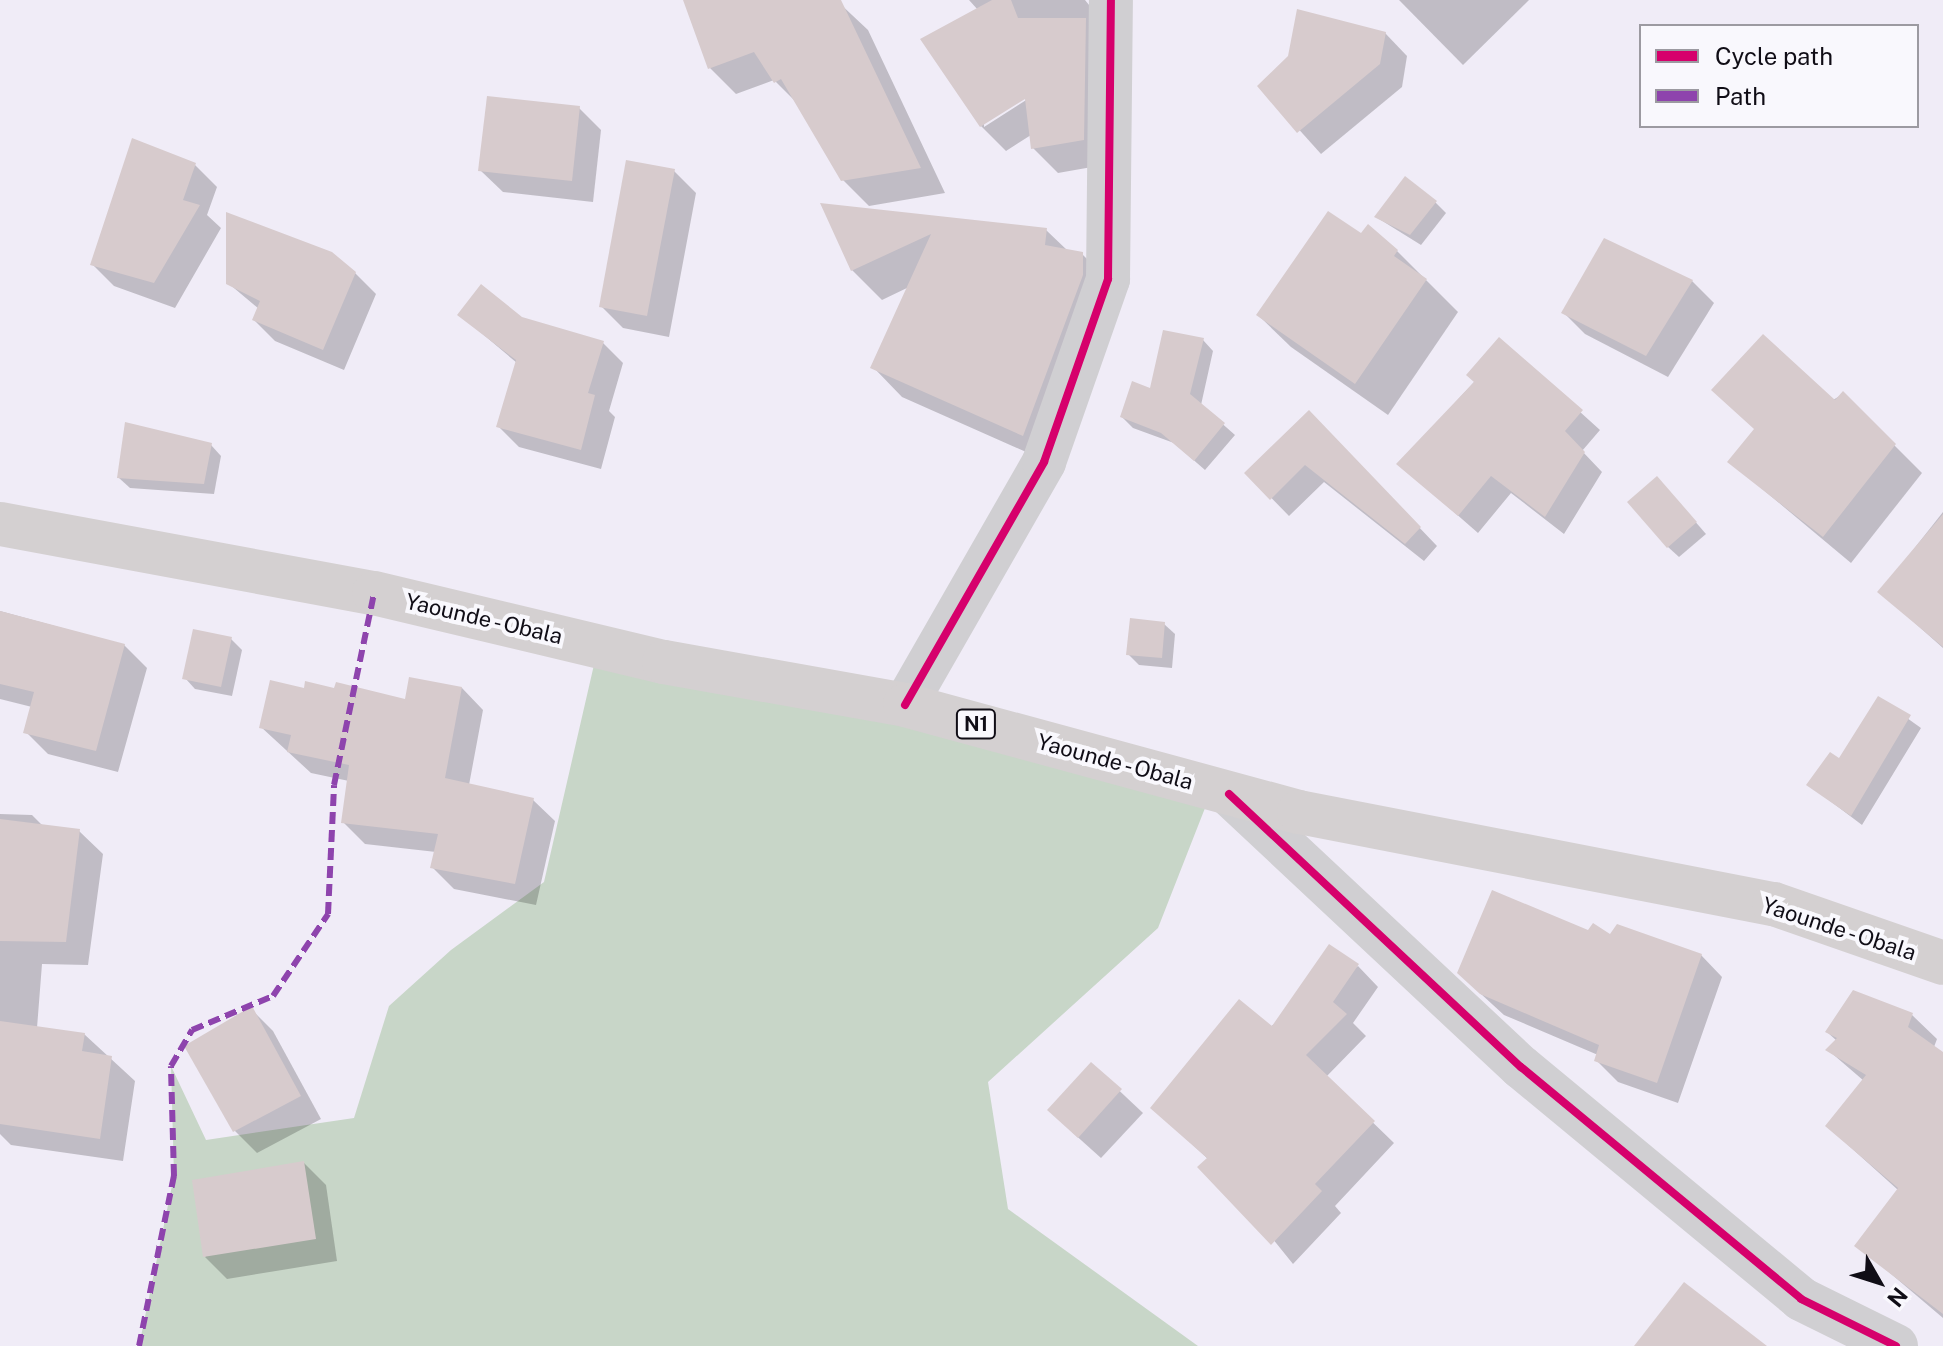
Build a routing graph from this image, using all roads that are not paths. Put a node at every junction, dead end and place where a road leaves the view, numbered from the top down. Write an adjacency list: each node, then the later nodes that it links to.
1 (1111, 0): 3 (street)
2 (0, 524): 3 (highway, Yaounde - Obala / N1)
3 (905, 705): 4 (highway, Yaounde - Obala / N1)
4 (1229, 794): 5 (highway, Yaounde - Obala / N1); 6 (street)
5 (1943, 963)
6 (1896, 1346)

